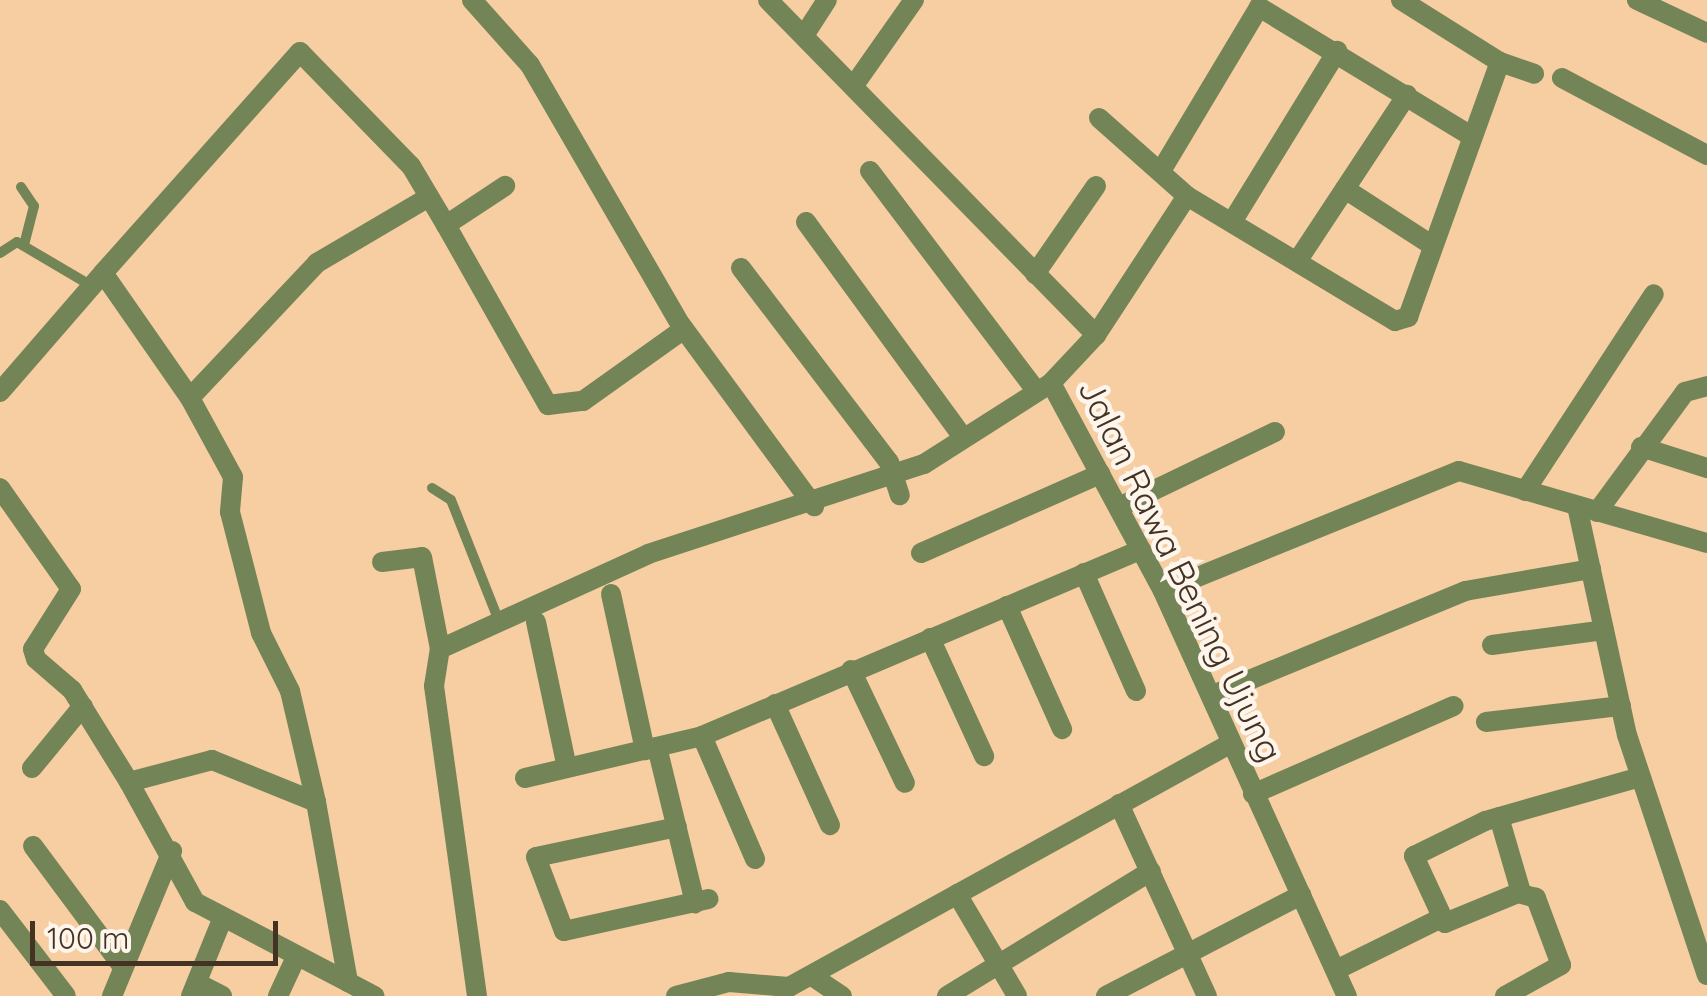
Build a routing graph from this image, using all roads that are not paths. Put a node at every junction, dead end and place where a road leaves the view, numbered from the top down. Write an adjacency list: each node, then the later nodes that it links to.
1 (472, 0): 37 (street)
2 (768, 0): 8 (street, Jalan Rawa Bening Ujung)
3 (827, 0): 8 (street)
4 (914, 0): 13 (street)
5 (1401, 0): 10 (street)
6 (1637, 0): 7 (street)
7 (1707, 33)
8 (806, 34): 13 (street, Jalan Rawa Bening Ujung)
9 (1337, 51): 14 (street); 18 (street); 27 (street)
10 (1500, 62): 11 (street); 16 (street)
11 (1534, 74)
12 (1562, 78): 17 (street)
13 (857, 81): 34 (street, Jalan Rawa Bening Ujung)
14 (1407, 95): 16 (street); 23 (street)
15 (1099, 118): 18 (street)
16 (1472, 136): 29 (street)
17 (1707, 155)
18 (1162, 171): 24 (street)
19 (870, 172): 39 (street)
20 (505, 186): 28 (street)
21 (1096, 186): 34 (street)
22 (21, 187): 30 (lane)
23 (1345, 189): 29 (street); 32 (street)
24 (1187, 196): 27 (street); 38 (street)
25 (429, 197): 28 (street); 35 (street); 42 (street)
26 (806, 222): 44 (street)
27 (1232, 222): 32 (street)
28 (446, 226): 37 (street)
29 (1430, 244): 32 (street)
30 (24, 245): 31 (lane); 35 (lane)
31 (0, 252)
32 (1298, 260)
33 (742, 268): 48 (street)
34 (1035, 274): 38 (street, Jalan Rawa Bening Ujung)
35 (97, 279): 41 (street); 42 (street)
36 (1654, 294): 51 (street)
37 (684, 329): 52 (street)
38 (1096, 334): 39 (street, Jalan Rawa Bening Ujung)
39 (1043, 386): 44 (street); 47 (street, Jalan Rawa Bening Ujung)
40 (1706, 389): 45 (street)
41 (0, 392)
42 (190, 398): 90 (street)
43 (1275, 432): 53 (street)
44 (962, 436): 48 (street)
45 (1641, 447): 46 (street); 54 (street)
46 (1707, 468)
47 (1100, 474): 53 (street, Jalan Rawa Bening Ujung); 57 (street)
48 (898, 485): 52 (street)
49 (0, 488): 74 (street)
50 (432, 488): 64 (lane)
51 (1526, 491): 54 (street); 61 (street)
52 (814, 506): 64 (street)
53 (1118, 508): 56 (street, Jalan Rawa Bening Ujung)
54 (1587, 509): 55 (street); 59 (street)
55 (1707, 543)
56 (1141, 550): 60 (street); 61 (street, Jalan Rawa Bening Ujung)
57 (921, 553)
58 (382, 562): 69 (street)
59 (1592, 569): 66 (street); 72 (street)
60 (1084, 574): 63 (street); 71 (street)
61 (1163, 591): 72 (street, Jalan Rawa Bening Ujung)
62 (611, 594): 81 (street)
63 (1007, 606): 67 (street); 78 (street)
64 (498, 619): 69 (street)
65 (536, 622): 84 (street)
66 (1604, 630): 68 (street); 76 (street)
67 (930, 638): 70 (street); 82 (street)
68 (1492, 645)
69 (440, 649): 122 (street)
70 (852, 670): 73 (street); 88 (street)
71 (1136, 691)
72 (1214, 696): 80 (street, Jalan Rawa Bening Ujung)
73 (775, 704): 79 (street); 94 (street)
74 (84, 706): 83 (street); 87 (street)
75 (1453, 706): 89 (street)
76 (1620, 706): 77 (street); 85 (street)
77 (1486, 722)
78 (1062, 729)
79 (702, 736): 81 (street); 97 (street)
80 (1228, 745): 89 (street, Jalan Rawa Bening Ujung); 91 (street)
81 (651, 749): 84 (street); 93 (street)
82 (984, 756)
83 (32, 768)
84 (567, 768): 86 (street)
85 (1640, 777): 92 (street); 112 (street)
86 (525, 778)
87 (129, 782): 90 (street); 96 (street)
88 (905, 783)
89 (1253, 794): 102 (street, Jalan Rawa Bening Ujung)
90 (316, 802): 114 (street)
91 (1119, 804): 98 (street); 101 (street)
92 (1499, 817): 100 (street); 106 (street)
93 (676, 826): 93 (street)
94 (830, 826)
95 (33, 846): 110 (street)
96 (172, 851): 99 (street); 103 (street)
97 (755, 860)
98 (1152, 871): 107 (street); 109 (street)
99 (156, 889): 103 (street); 110 (street)
100 (1521, 892): 106 (street); 129 (street)
101 (957, 894): 109 (street); 113 (street)
102 (1301, 895): 107 (street); 111 (street, Jalan Rawa Bening Ujung)
103 (195, 902): 105 (street)
104 (0, 910): 117 (street)
105 (224, 917): 108 (street); 115 (street)
106 (1438, 920): 111 (street)
107 (1185, 950): 116 (street); 127 (street)
108 (296, 957): 114 (street); 120 (street)
109 (999, 964): 125 (street); 126 (street)
110 (122, 966): 118 (street)
111 (1336, 970): 128 (street, Jalan Rawa Bening Ujung)
112 (1707, 974)
113 (812, 976): 123 (street); 124 (street)
114 (348, 982): 121 (street)
115 (194, 990): 119 (street)
116 (1114, 994)
117 (66, 996)
118 (112, 996)
119 (222, 996)
120 (278, 996)
121 (374, 996)
122 (477, 996)
123 (676, 996)
124 (842, 996)
125 (947, 996)
126 (1018, 996)
127 (1207, 996)
128 (1347, 996)
129 (1504, 996)

